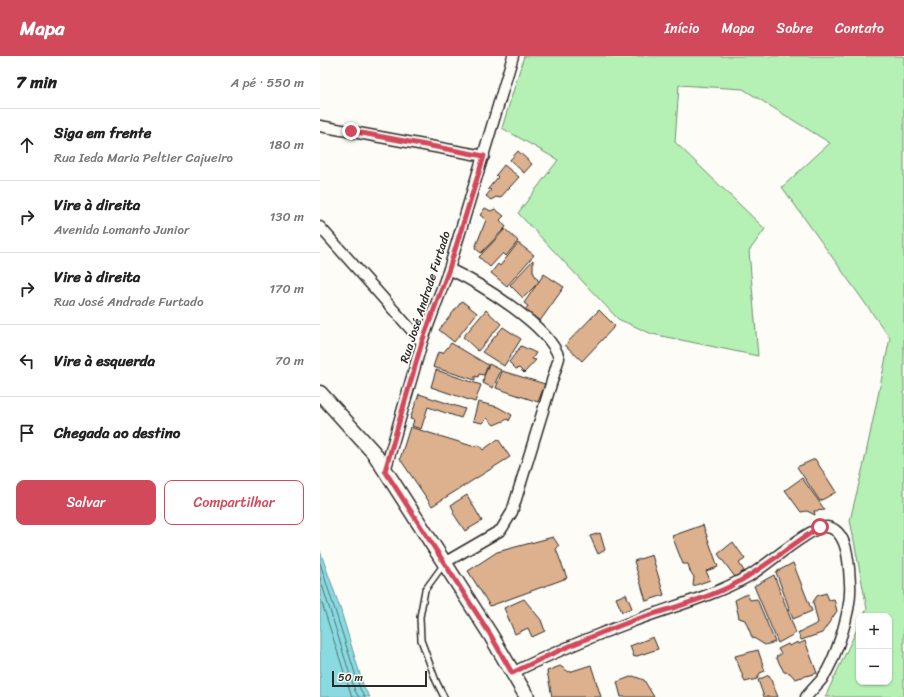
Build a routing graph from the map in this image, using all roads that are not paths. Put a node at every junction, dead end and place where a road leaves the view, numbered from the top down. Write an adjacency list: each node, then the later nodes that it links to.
1 (513, 56): 3 (street, Rua José Andrade Furtado)
2 (320, 126): 3 (street)
3 (484, 156): 5 (street, Rua José Andrade Furtado)
4 (320, 227): 6 (street)
5 (449, 269): 6 (street, Rua José Andrade Furtado); 9 (street)
6 (422, 342): 8 (street, Rua José Andrade Furtado)
7 (320, 393): 8 (main road)
8 (385, 471): 9 (main road)
9 (444, 563): 10 (main road); 11 (lane)
10 (512, 673): 12 (main road); 13 (street)
11 (444, 697)
12 (527, 697)
13 (806, 697)

